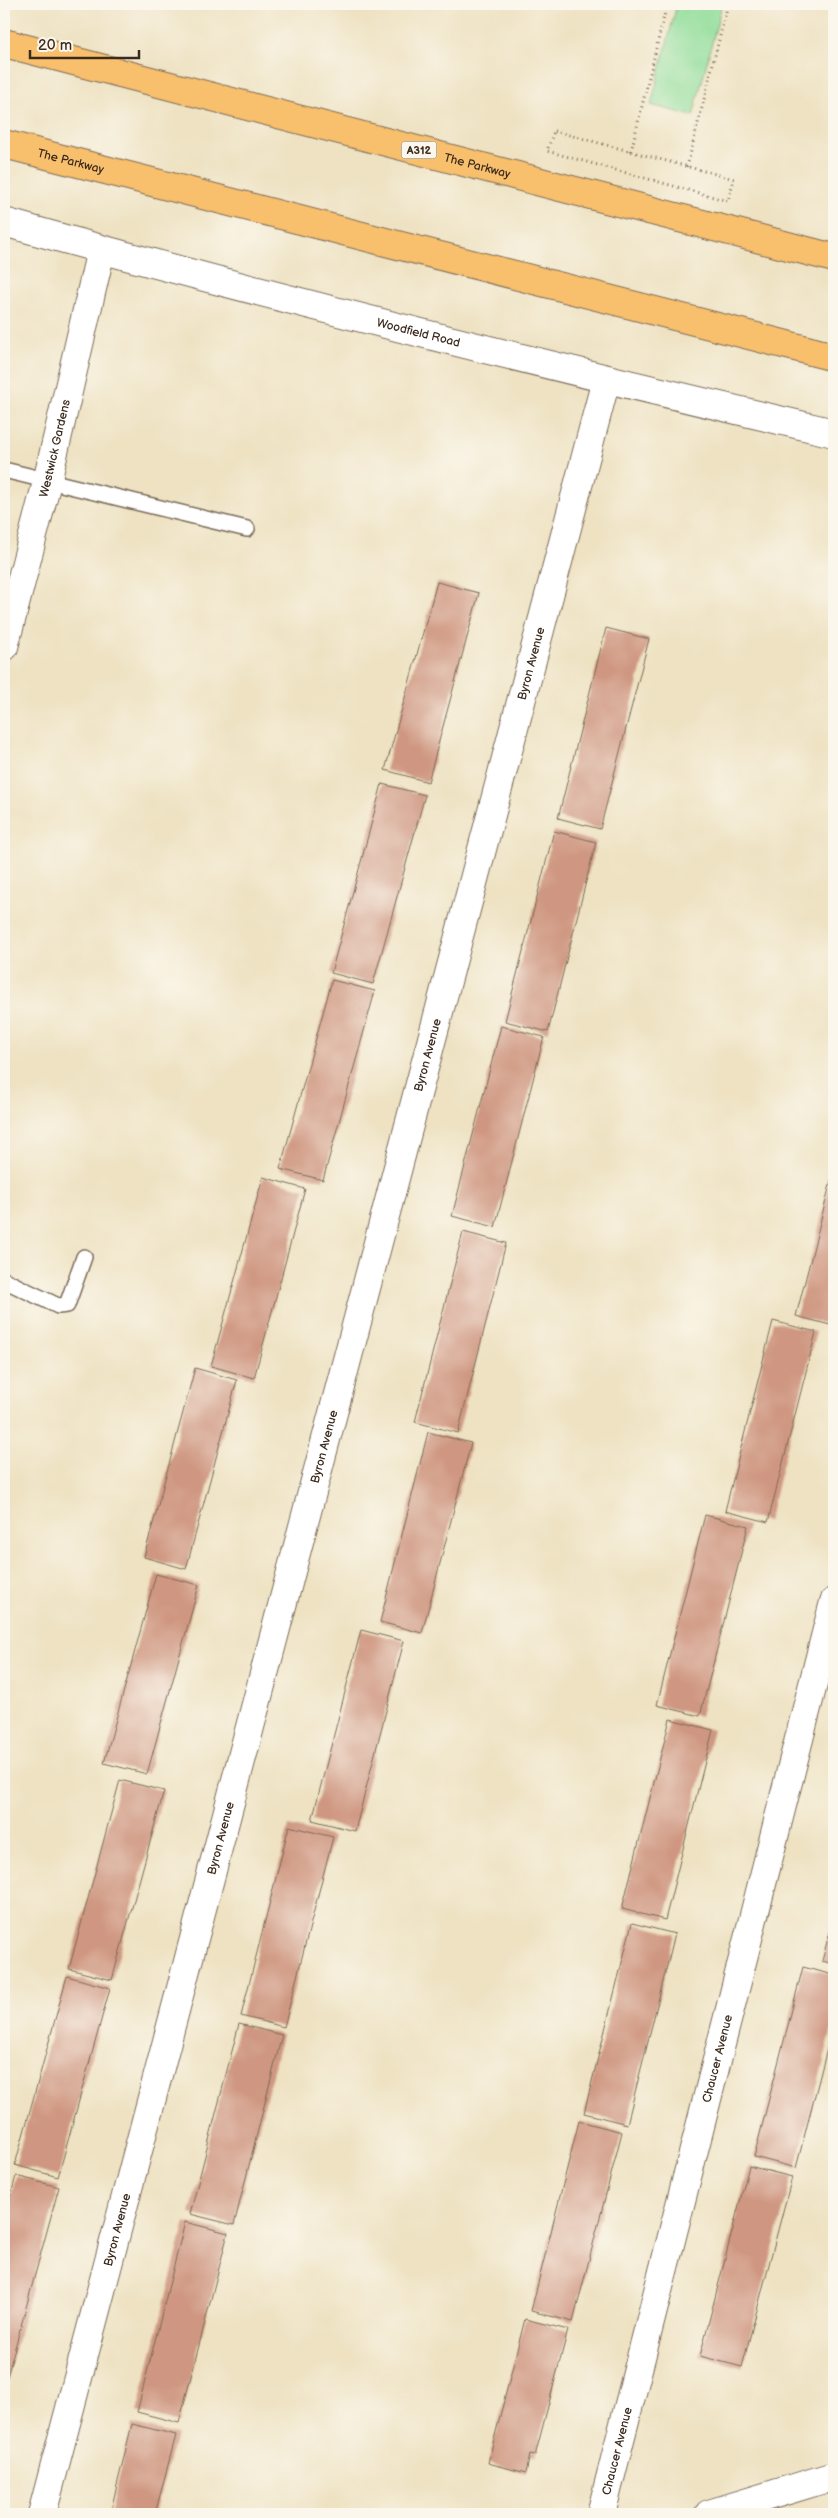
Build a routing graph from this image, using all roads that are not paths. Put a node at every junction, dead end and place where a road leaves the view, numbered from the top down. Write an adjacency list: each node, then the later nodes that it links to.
1 (4, 43): 5 (highway, The Parkway / A312)
2 (4, 144): 6 (highway, The Parkway)
3 (4, 222): 4 (street, Woodfield Road)
4 (101, 250): 7 (street, Woodfield Road); 10 (street, Westwick Gardens)
5 (834, 258)
6 (834, 357)
7 (606, 380): 8 (street, Woodfield Road); 17 (street, Byron Avenue)
8 (834, 433)
9 (4, 470): 10 (lane)
10 (47, 482): 11 (lane); 12 (street, Westwick Gardens)
11 (247, 529)
12 (4, 646)
13 (84, 1257): 14 (lane)
14 (4, 1280)
15 (834, 1602): 18 (street, Chaucer Avenue)
16 (834, 2476): 19 (street)
17 (42, 2514)
18 (601, 2514)
19 (709, 2514)

